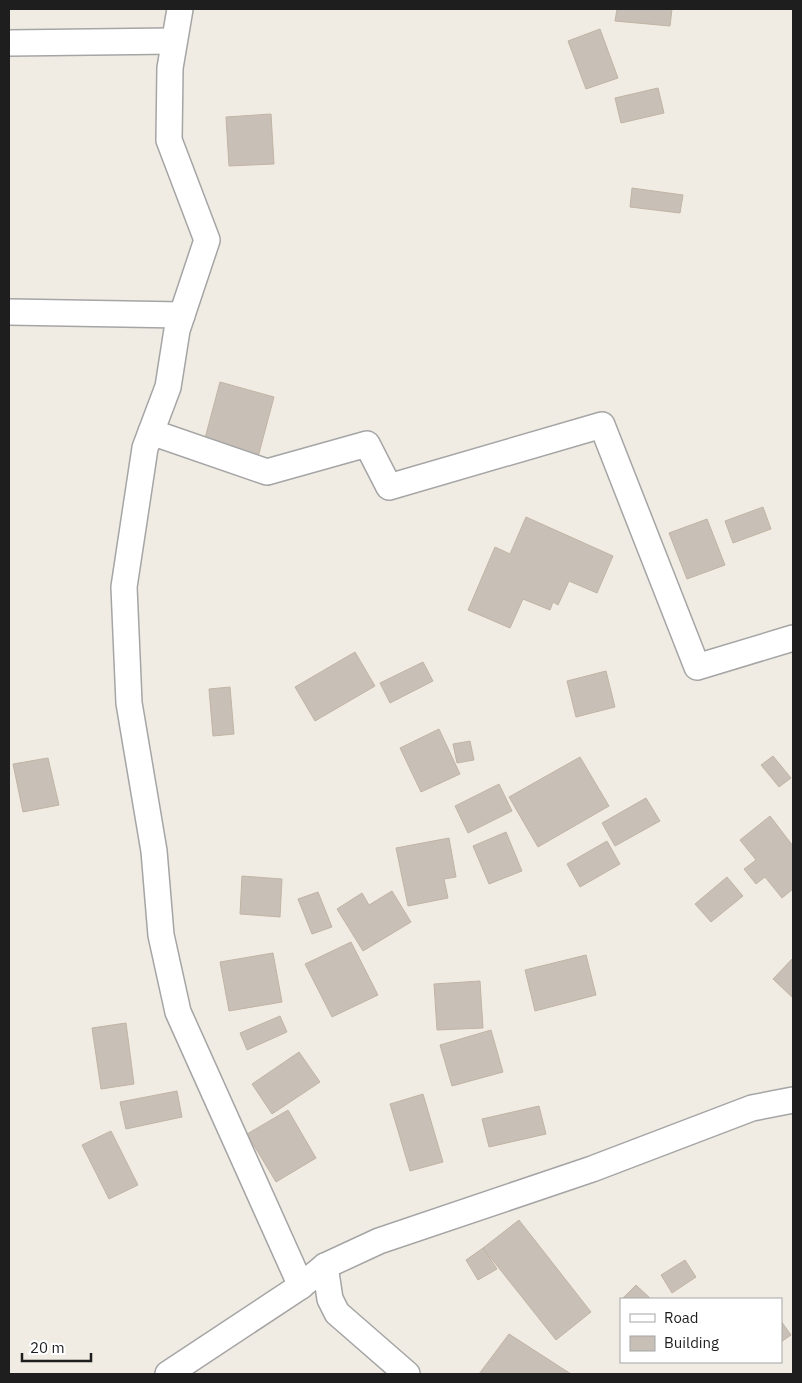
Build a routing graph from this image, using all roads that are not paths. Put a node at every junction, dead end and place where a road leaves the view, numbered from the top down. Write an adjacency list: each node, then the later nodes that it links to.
1 (180, 9): 2 (street)
2 (174, 42): 3 (street); 5 (street)
3 (9, 43)
4 (9, 312): 5 (street)
5 (182, 315): 6 (street)
6 (151, 432): 7 (street); 10 (street)
7 (793, 638)
8 (793, 1100): 9 (street)
9 (325, 1266): 10 (street); 12 (street)
10 (300, 1286): 11 (street)
11 (168, 1374)
12 (407, 1374)

